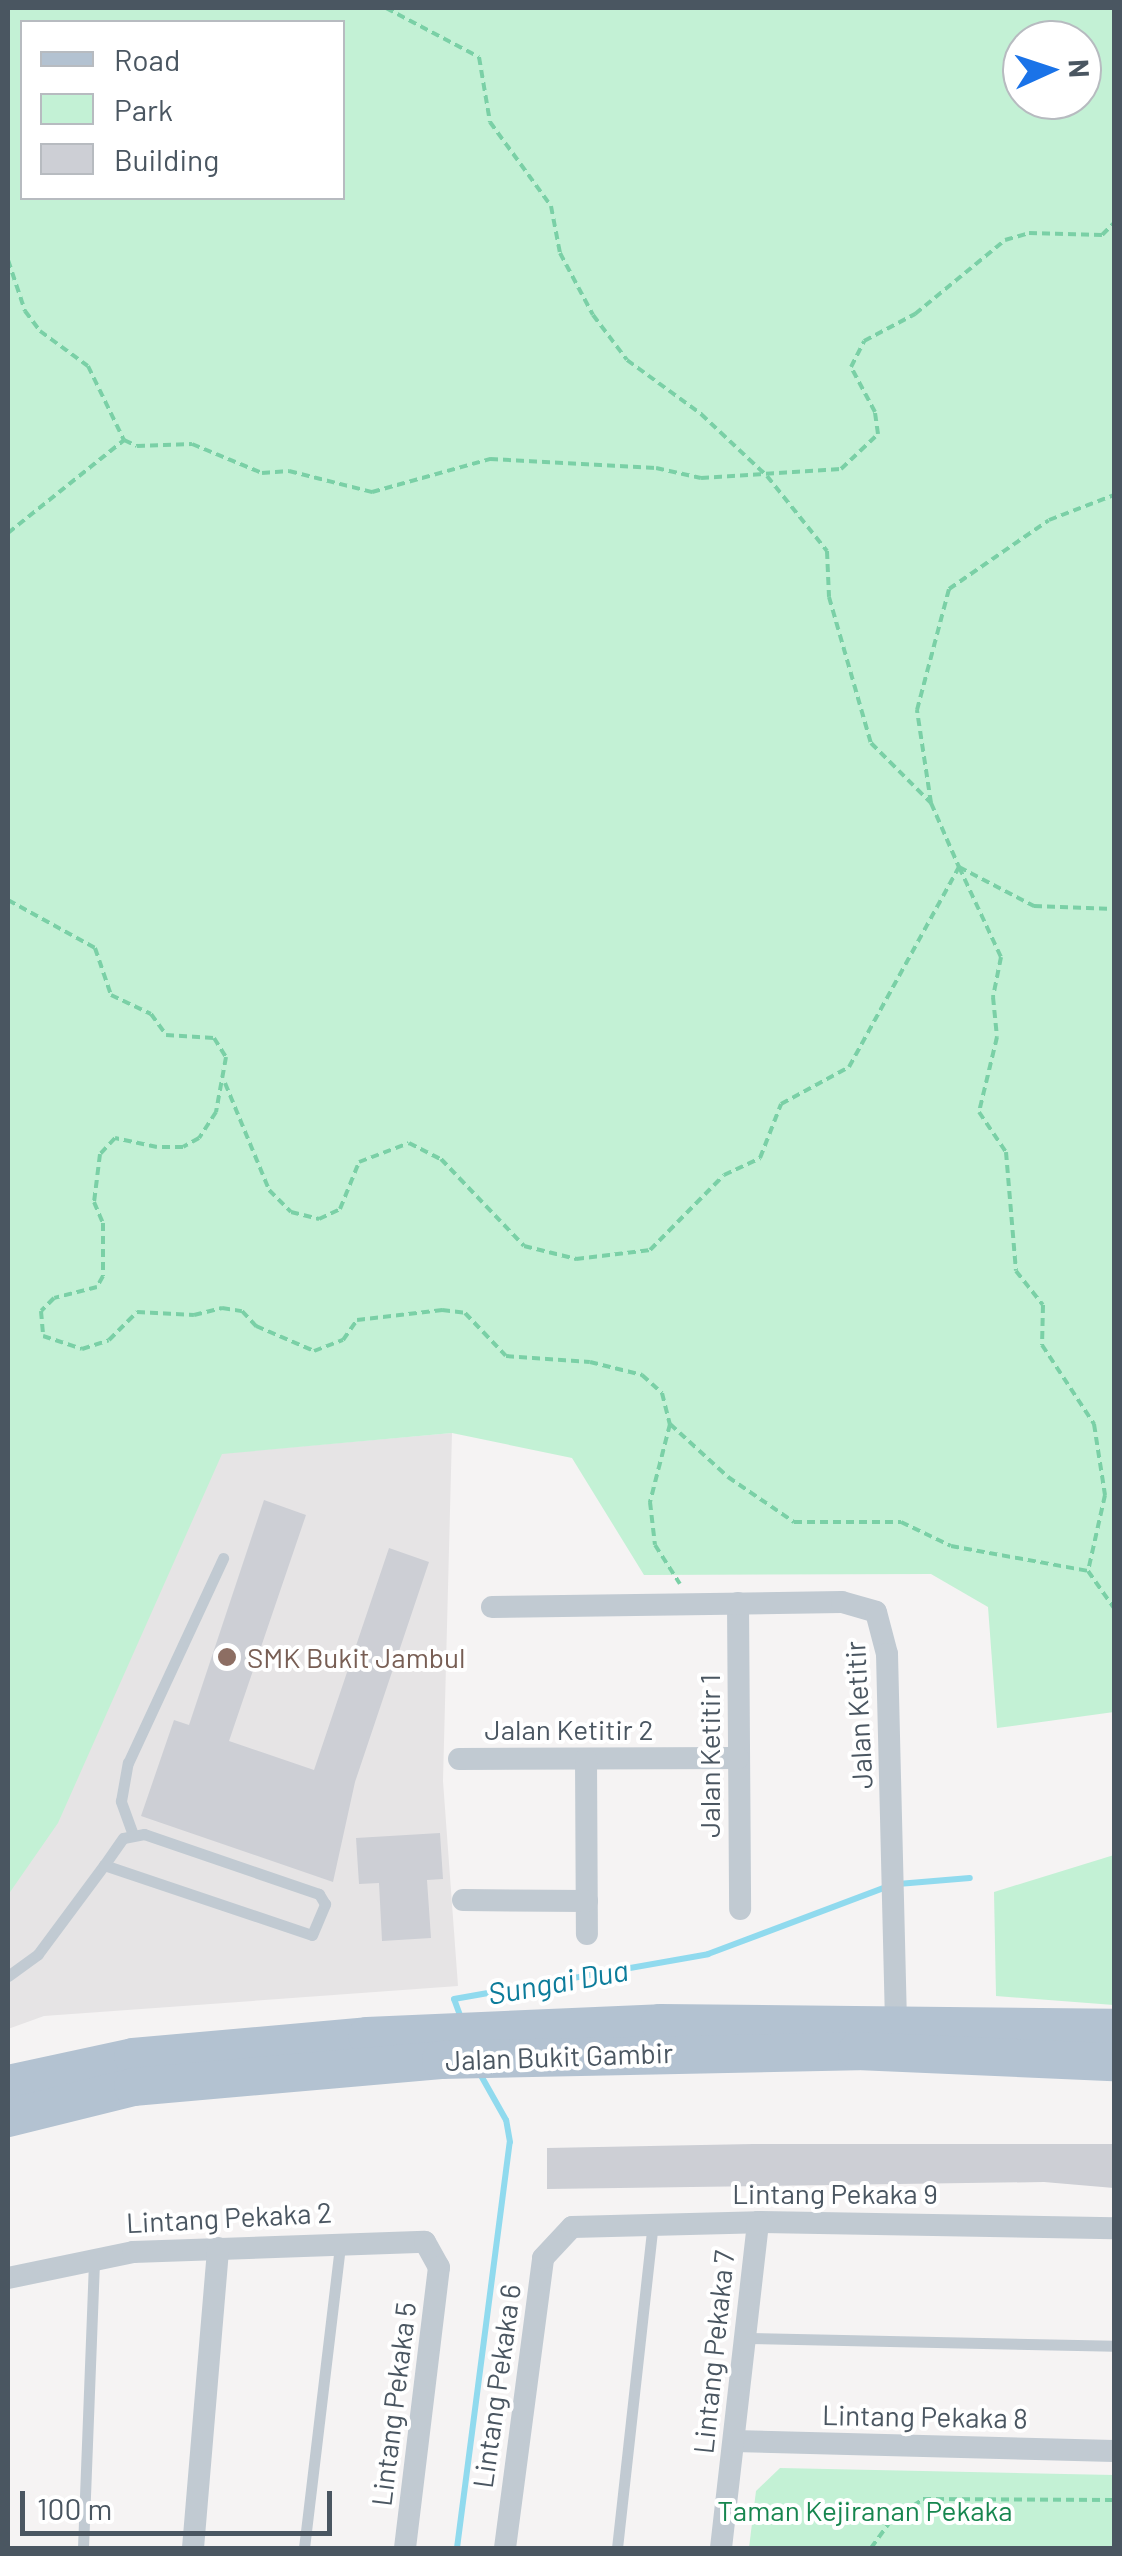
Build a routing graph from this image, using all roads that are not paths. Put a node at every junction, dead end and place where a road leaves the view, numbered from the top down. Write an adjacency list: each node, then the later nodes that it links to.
1 (223, 1558): 7 (lane)
2 (738, 1604): 3 (street, Jalan Ketitir); 4 (street, Jalan Ketitir 1); 14 (street, Jalan Ketitir)
3 (492, 1607)
4 (738, 1758): 5 (street, Jalan Ketitir 2); 11 (street, Jalan Ketitir 1)
5 (586, 1759): 6 (street, Jalan Ketitir 2); 10 (street)
6 (459, 1760)
7 (132, 1832): 8 (lane); 8 (lane)
8 (104, 1865): 13 (lane)
9 (463, 1900): 10 (street)
10 (587, 1901): 12 (street)
11 (740, 1909)
12 (587, 1934)
13 (8, 1976)
14 (896, 2024): 15 (main road, Jalan Bukit Gambir); 16 (main road, Jalan Bukit Gambir)
15 (1114, 2028)
16 (502, 2044): 17 (main road, Jalan Bukit Gambir); 18 (main road, Jalan Bukit Gambir)
17 (438, 2047): 19 (main road, Jalan Bukit Gambir); 20 (main road, Jalan Bukit Gambir)
18 (1114, 2062)
19 (8, 2084)
20 (8, 2118)
21 (758, 2222): 22 (street, Lintang Pekaka 9); 23 (street, Lintang Pekaka 9); 30 (street, Lintang Pekaka 7)
22 (653, 2224): 24 (street, Lintang Pekaka 9); 39 (lane)
23 (1114, 2228)
24 (558, 2235): 38 (street, Lintang Pekaka 6)
25 (340, 2241): 26 (street, Lintang Pekaka 2); 28 (street, Lintang Pekaka 2); 36 (lane)
26 (218, 2248): 27 (street, Lintang Pekaka 2); 35 (street)
27 (94, 2257): 29 (street, Lintang Pekaka 2); 34 (lane)
28 (439, 2268): 37 (street, Lintang Pekaka 5)
29 (8, 2278)
30 (746, 2338): 31 (lane); 32 (street, Lintang Pekaka 7)
31 (1114, 2346)
32 (734, 2442): 33 (street, Lintang Pekaka 8); 40 (street, Lintang Pekaka 7)
33 (1114, 2451)
34 (83, 2548)
35 (193, 2548)
36 (304, 2548)
37 (406, 2548)
38 (505, 2548)
39 (617, 2548)
40 (721, 2548)

